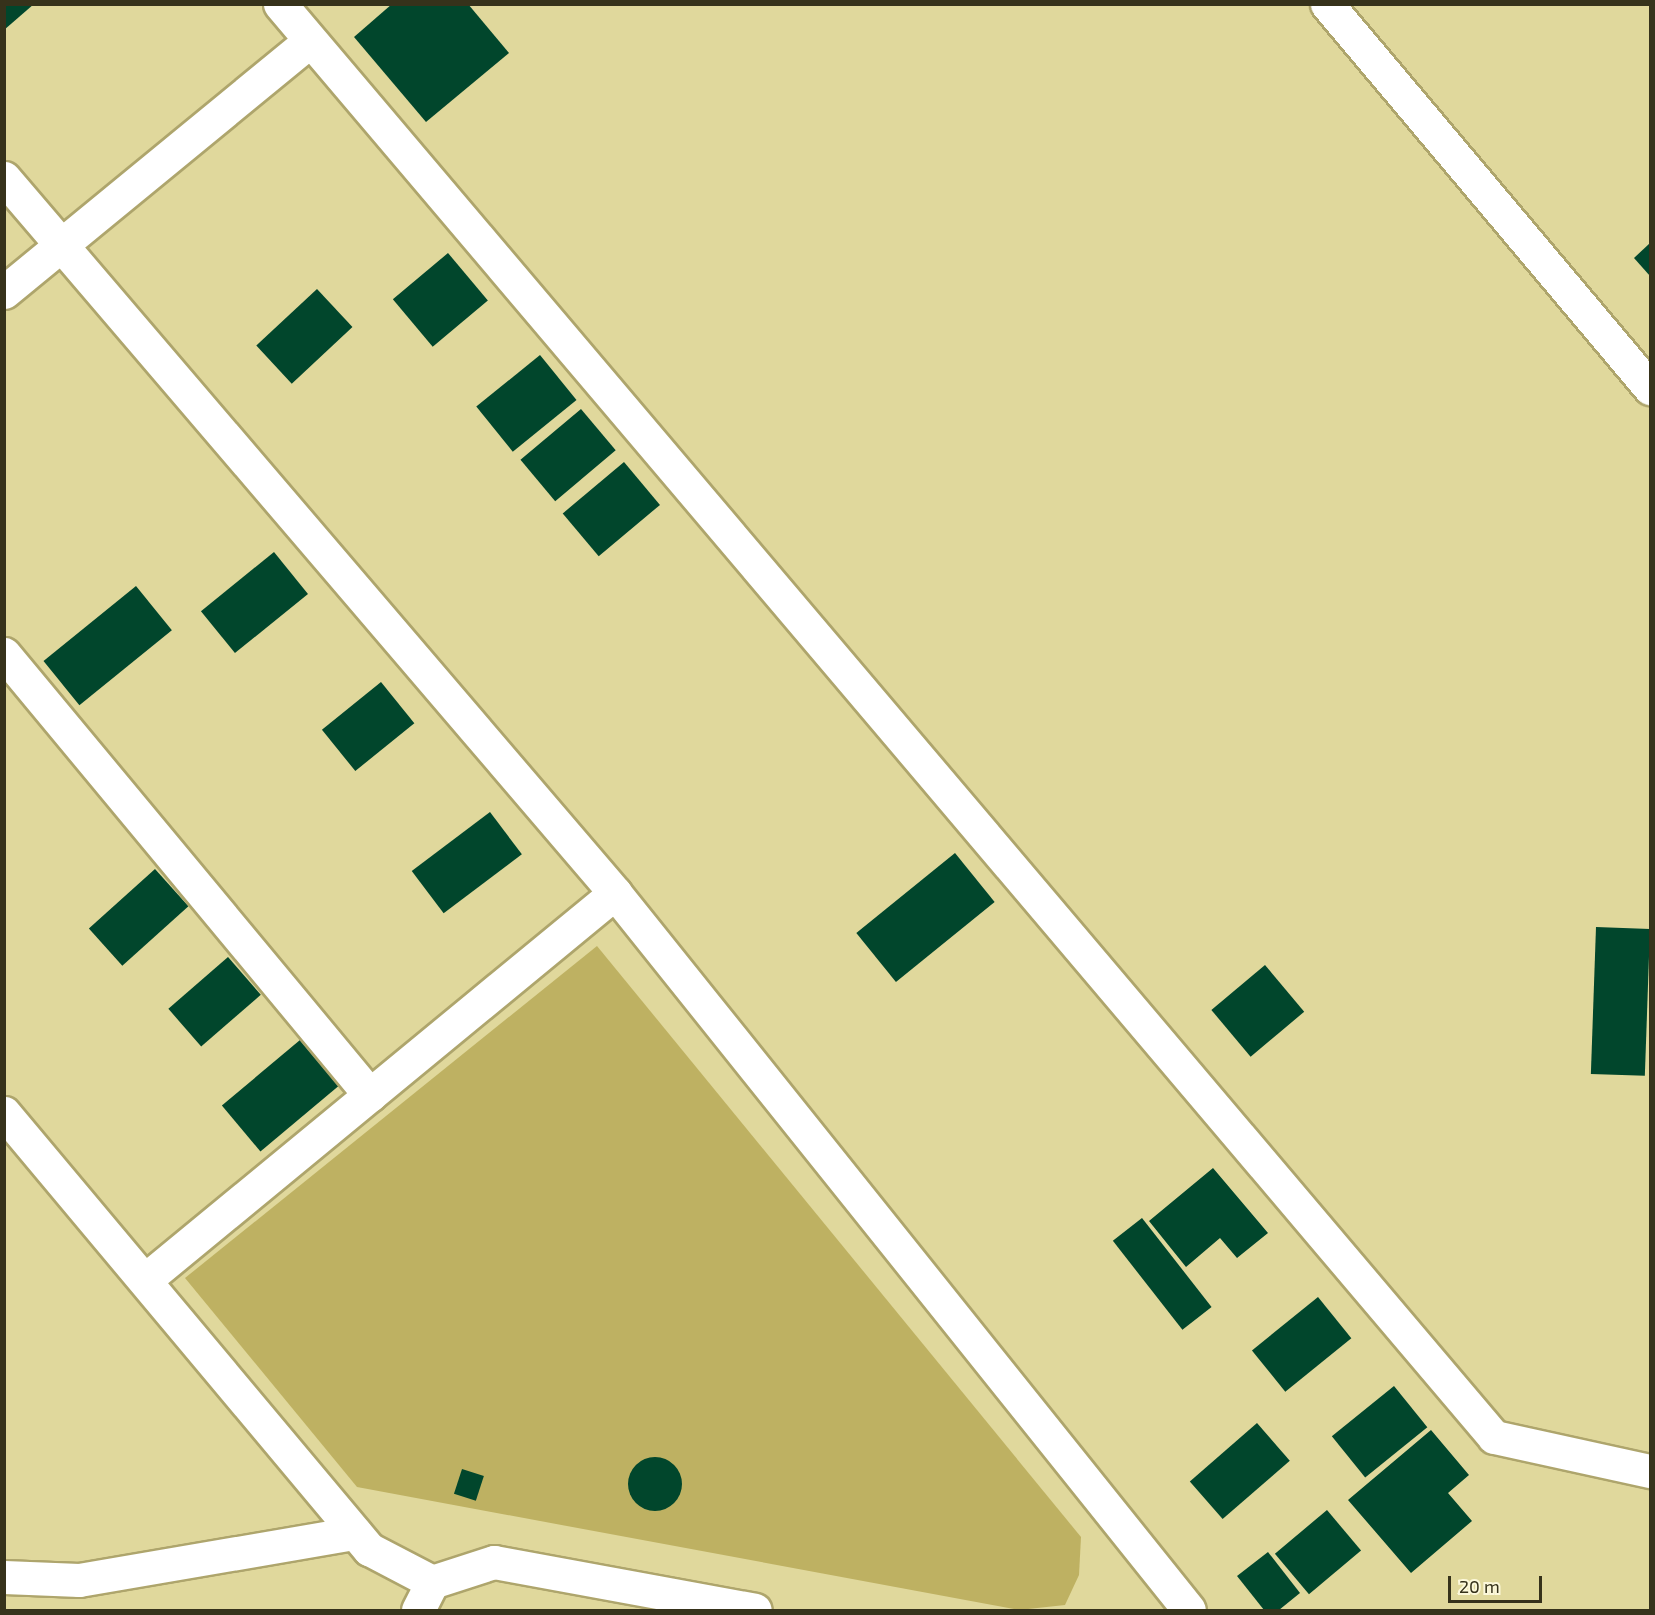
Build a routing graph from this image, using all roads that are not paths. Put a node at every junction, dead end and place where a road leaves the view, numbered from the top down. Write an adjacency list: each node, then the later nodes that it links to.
1 (279, 4): 3 (street)
2 (1327, 4): 7 (street)
3 (310, 41): 5 (street); 13 (street)
4 (4, 178): 5 (street)
5 (62, 245): 6 (street); 9 (street)
6 (4, 292)
7 (1650, 388)
8 (4, 654): 10 (street)
9 (615, 893): 10 (street); 19 (street)
10 (370, 1095): 12 (street)
11 (4, 1113): 12 (street)
12 (145, 1280): 14 (street)
13 (1650, 1471)
14 (355, 1533): 15 (street); 16 (street)
15 (4, 1577)
16 (432, 1582): 17 (street); 18 (street)
17 (418, 1611)
18 (755, 1611)
19 (1189, 1611)

